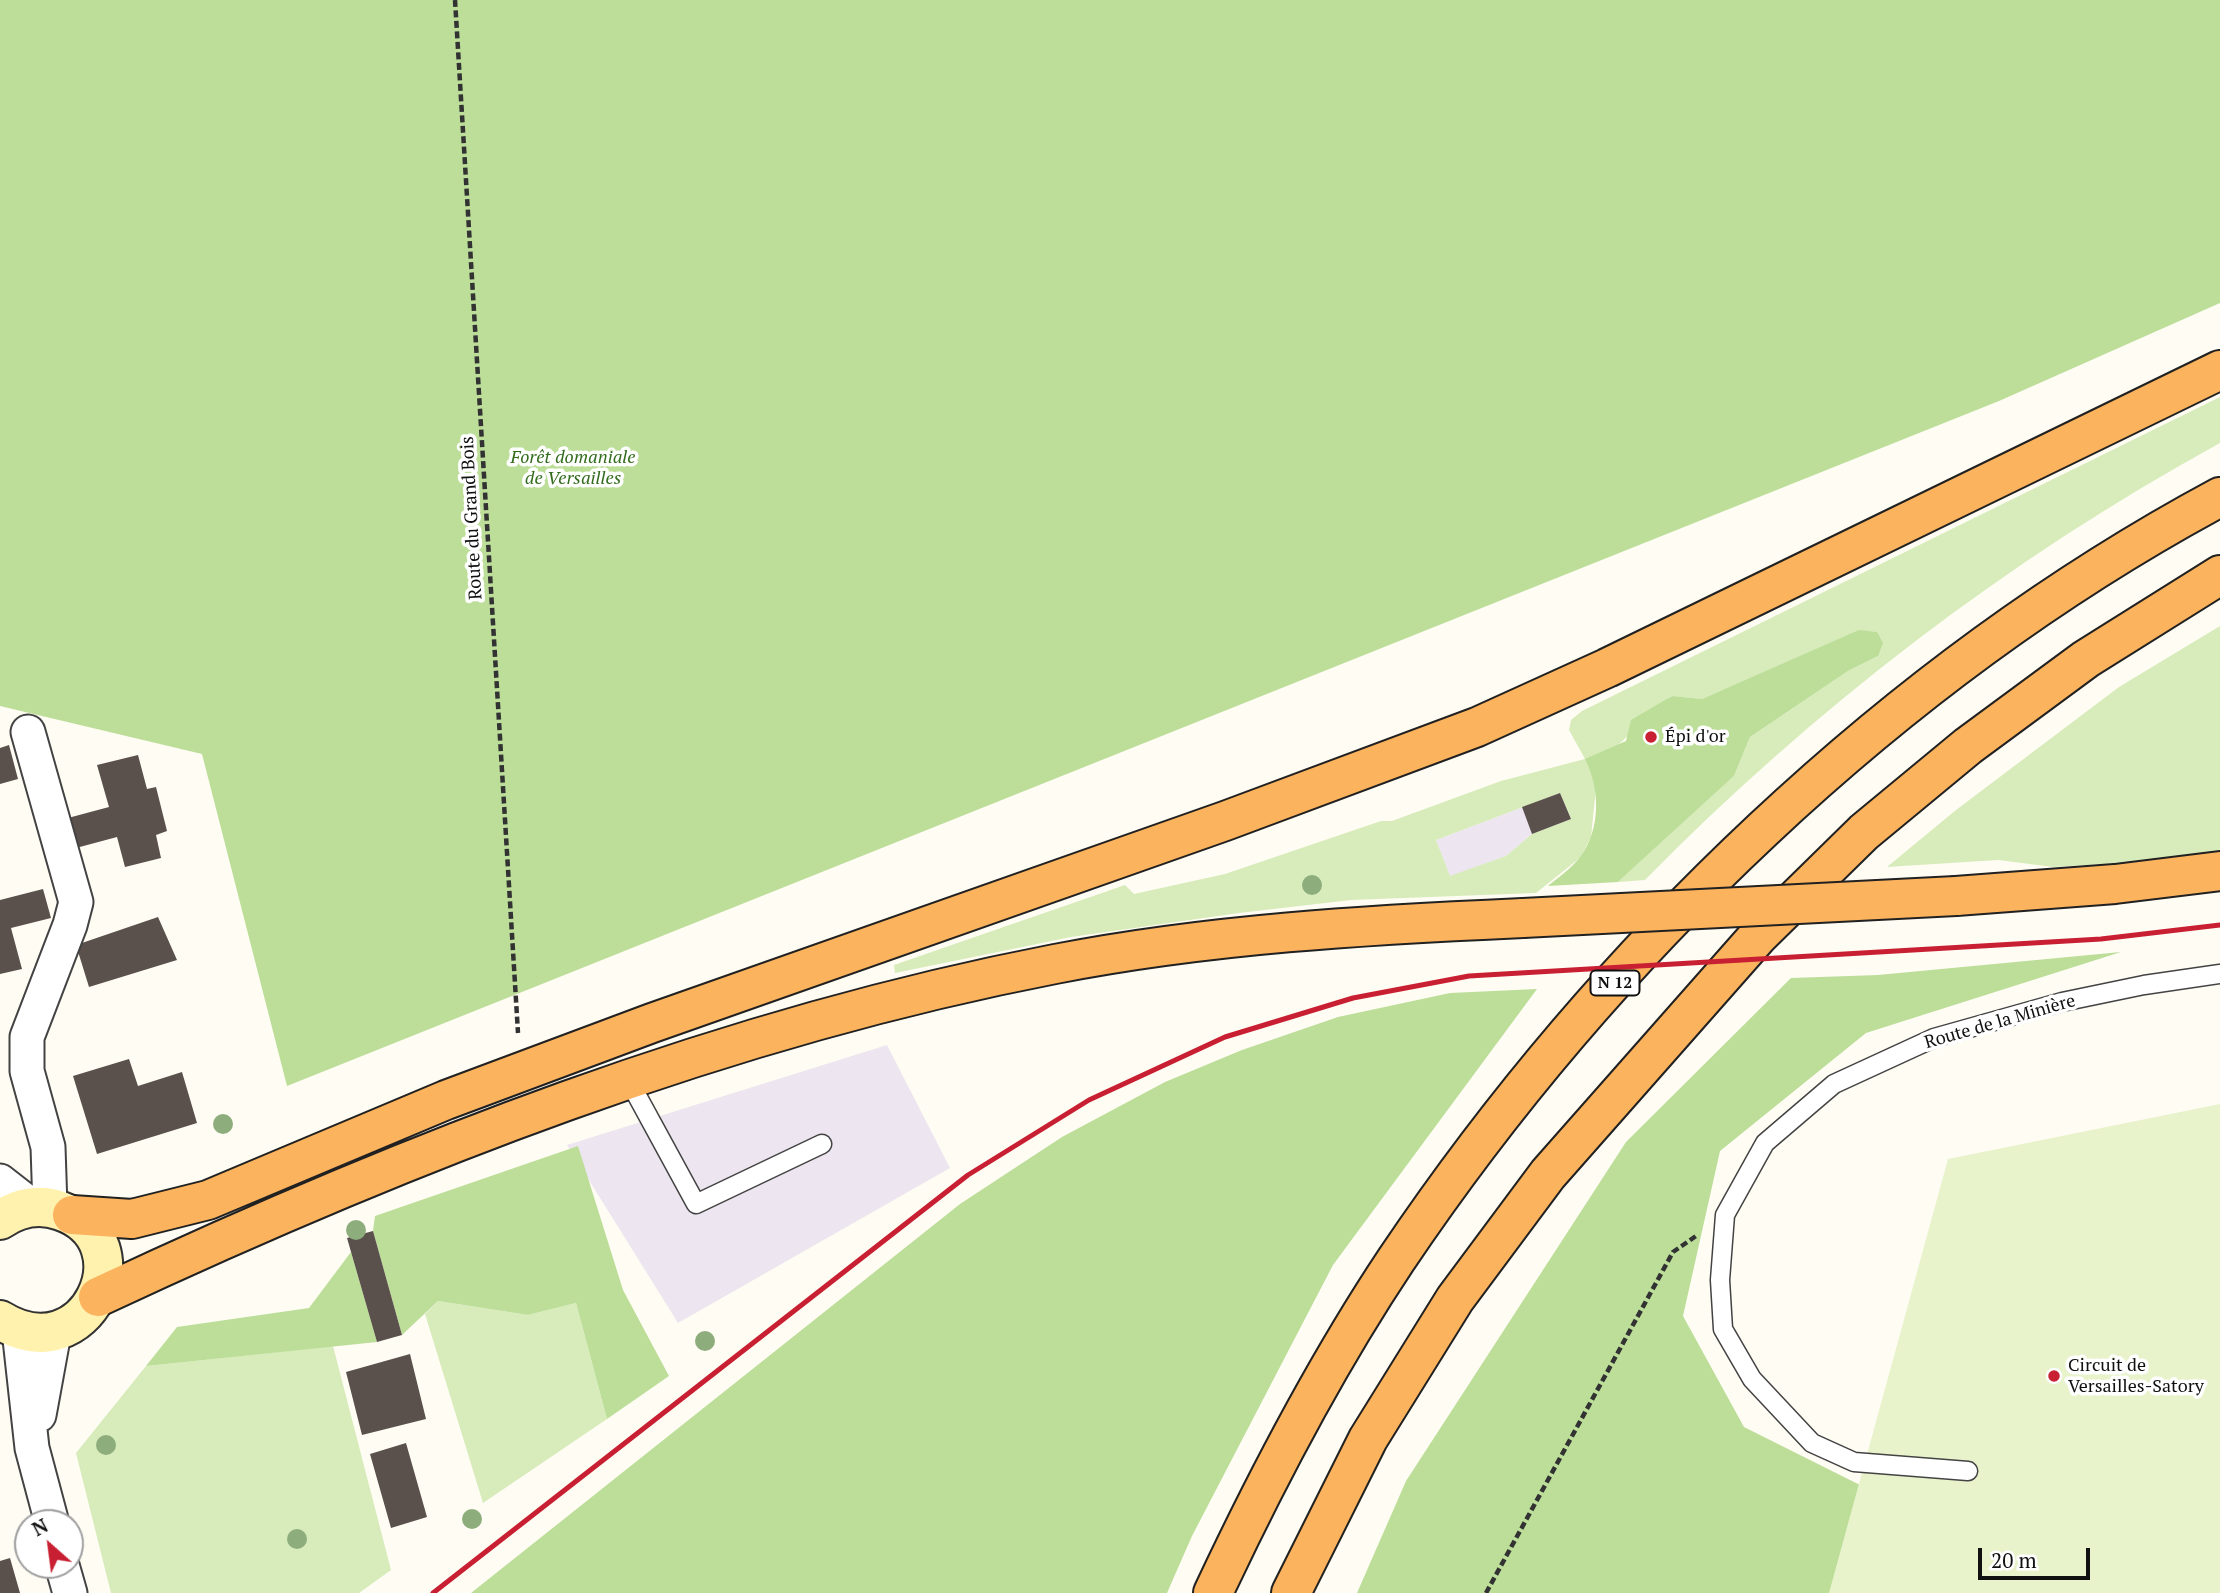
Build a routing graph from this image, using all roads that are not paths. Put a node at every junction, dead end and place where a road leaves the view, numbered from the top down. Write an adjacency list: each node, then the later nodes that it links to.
1 (2220, 370): 10 (highway)
2 (2220, 497): 15 (highway, N 12)
3 (2220, 575): 16 (highway)
4 (28, 732): 10 (street)
5 (2220, 871): 7 (highway, bridge)
6 (2220, 974): 13 (lane, Route de la Minière)
7 (629, 1081): 8 (lane); 11 (highway)
8 (822, 1144)
9 (0, 1181): 10 (street)
10 (38, 1212): 11 (main road)
11 (98, 1297): 12 (main road)
12 (24, 1328): 14 (street)
13 (1968, 1471)
14 (48, 1509)
15 (1213, 1593)
16 (1291, 1593)

